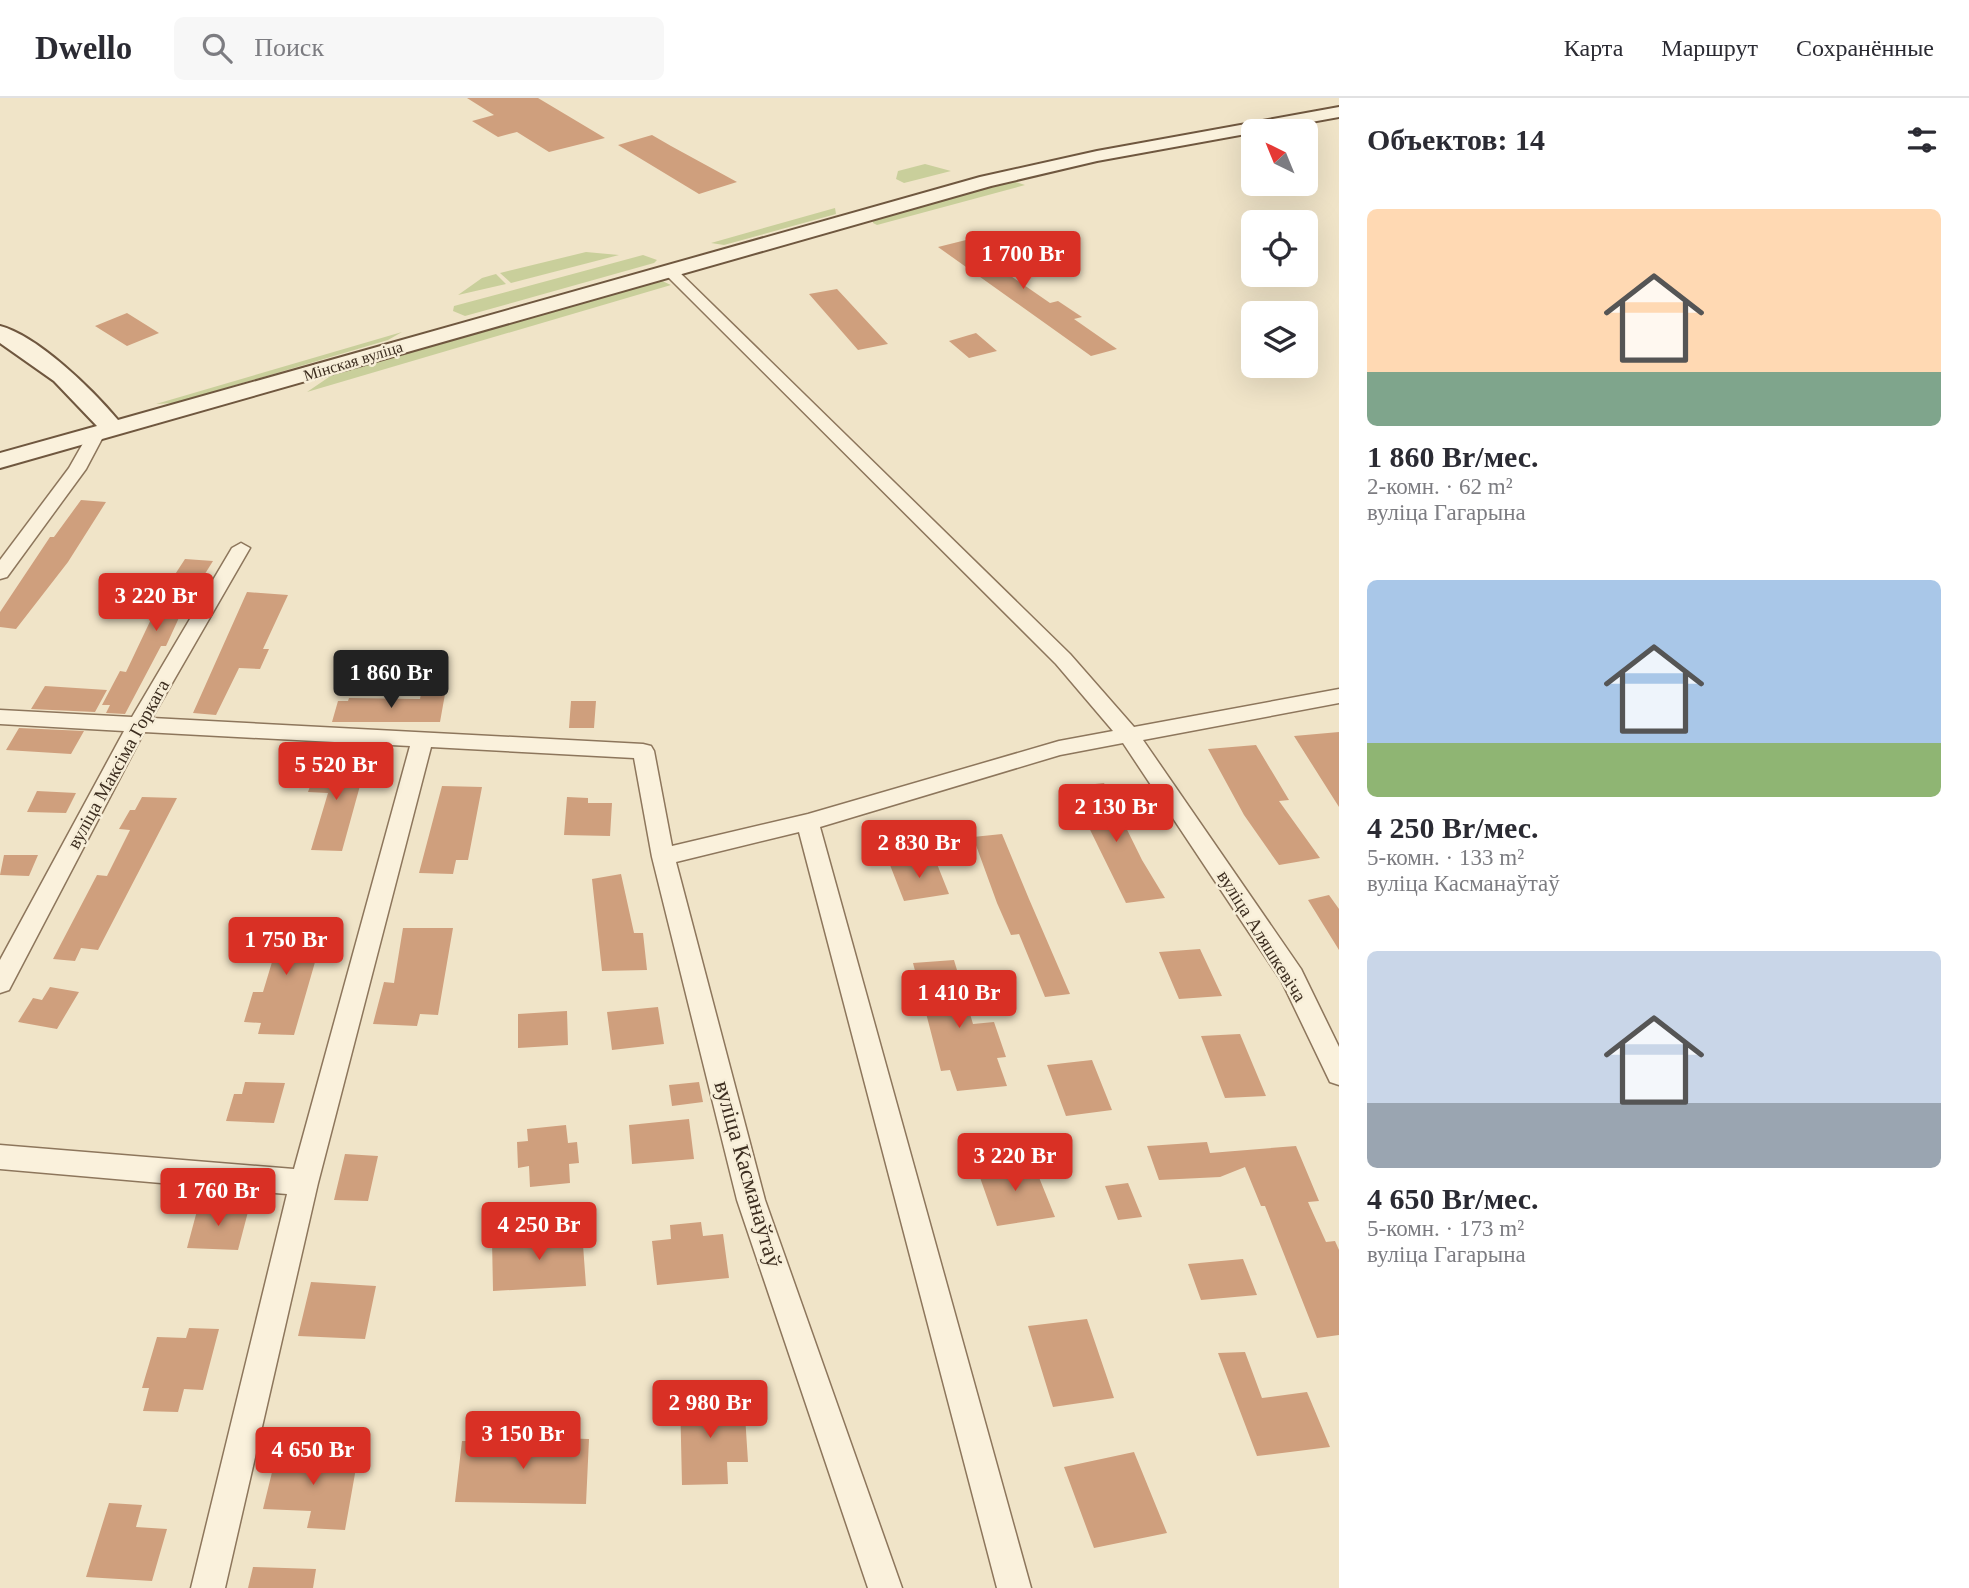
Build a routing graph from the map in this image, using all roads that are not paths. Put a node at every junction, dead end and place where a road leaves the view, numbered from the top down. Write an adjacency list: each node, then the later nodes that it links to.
1 (1339, 111): 2 (street, Мінская вуліца)
2 (669, 270): 4 (street, Мінская вуліца); 11 (street, вуліца Аляшкевіча)
3 (0, 332): 4 (street)
4 (105, 433): 5 (street, Мінская вуліца); 7 (street)
5 (0, 461)
6 (241, 548): 10 (street, вуліца Максіма Горкага)
7 (0, 573)
8 (1339, 696): 11 (street)
9 (0, 717): 10 (street)
10 (137, 726): 12 (street); 15 (street, вуліца Максіма Горкага)
11 (1128, 734): 13 (street); 16 (street, вуліца Аляшкевіча)
12 (422, 741): 14 (street, вуліца Касманаўтаў); 18 (street)
13 (808, 822): 14 (street); 21 (street)
14 (663, 857): 20 (street, вуліца Касманаўтаў)
15 (0, 983)
16 (1339, 1074)
17 (0, 1157): 18 (street)
18 (304, 1183): 19 (street)
19 (208, 1588)
20 (886, 1588)
21 (1014, 1588)

